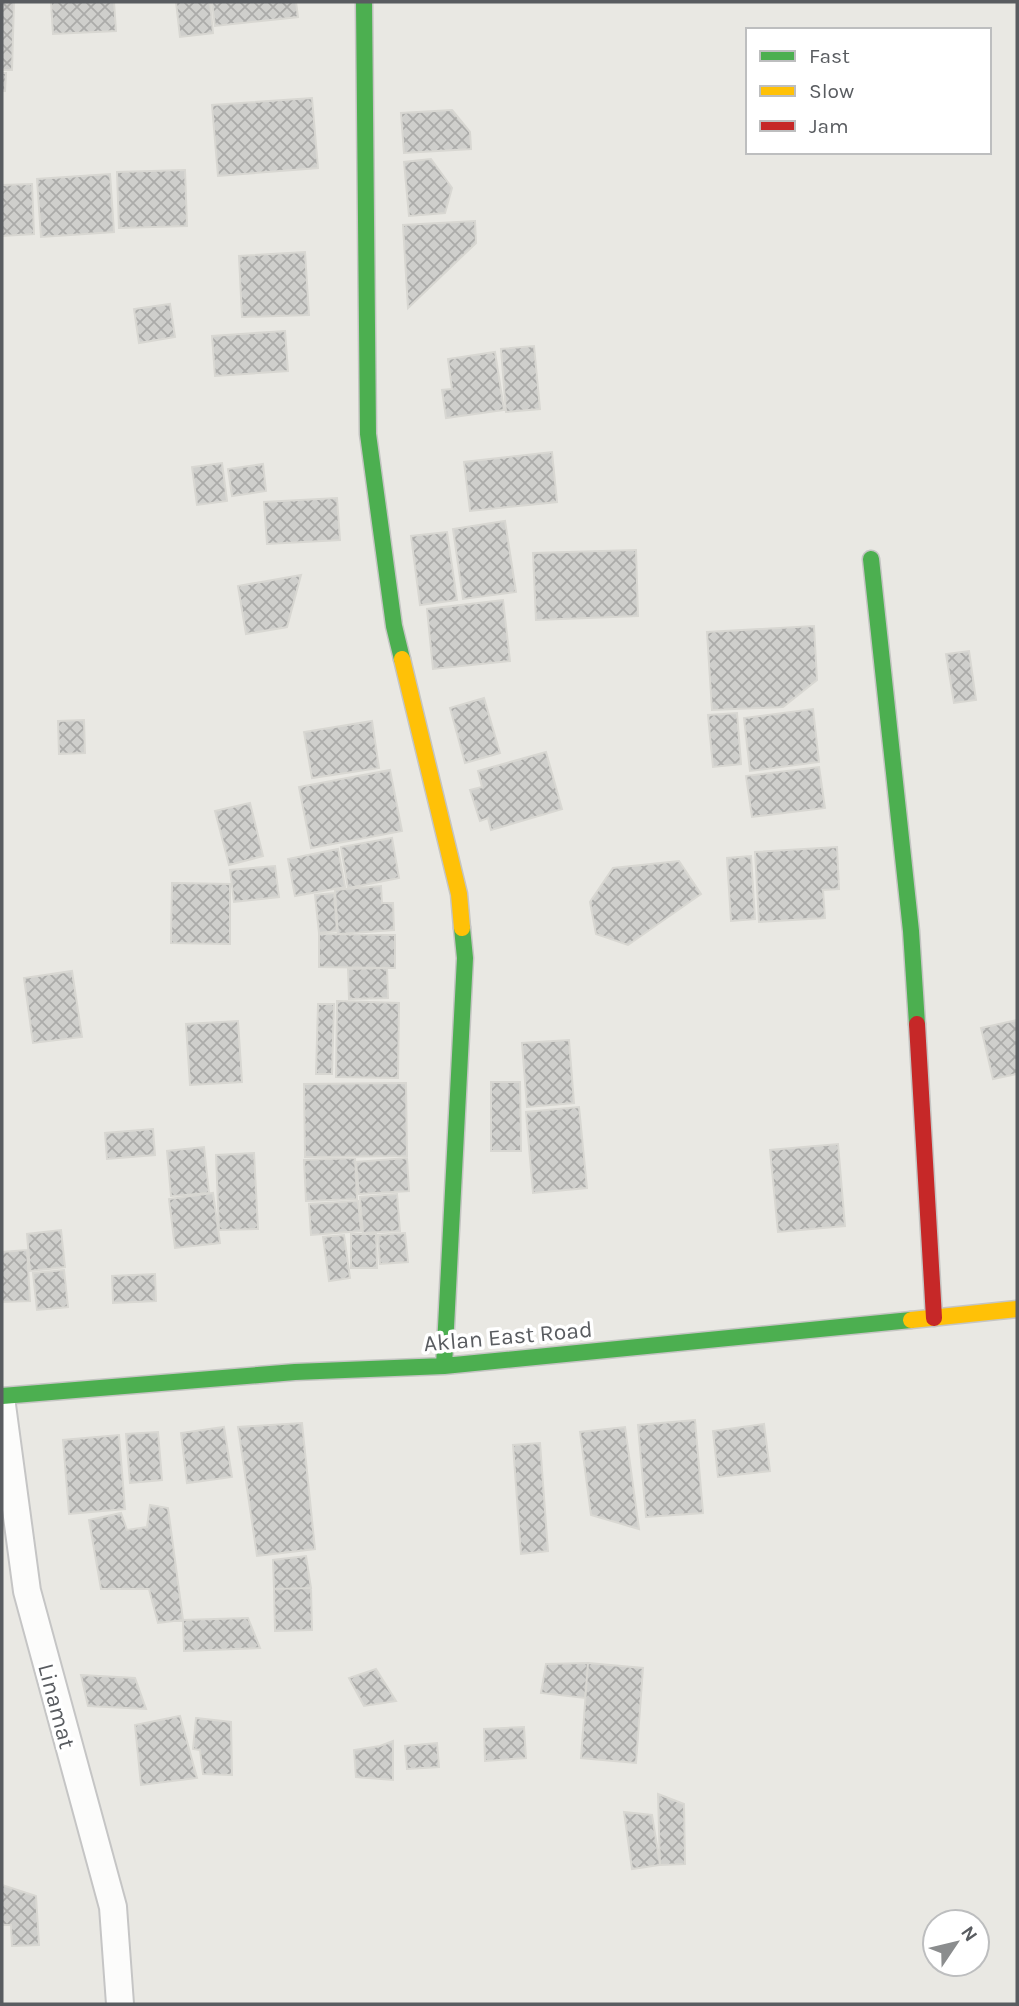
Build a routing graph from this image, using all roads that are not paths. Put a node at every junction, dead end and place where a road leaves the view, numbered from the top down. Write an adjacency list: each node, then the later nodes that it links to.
1 (364, 2): 5 (street)
2 (871, 559): 4 (street)
3 (1017, 1309): 4 (street, Aklan East Road)
4 (934, 1318): 5 (street, Aklan East Road)
5 (444, 1366): 6 (street, Aklan East Road)
6 (2, 1396)
7 (2, 1405): 8 (street, Linamat)
8 (120, 2004)

